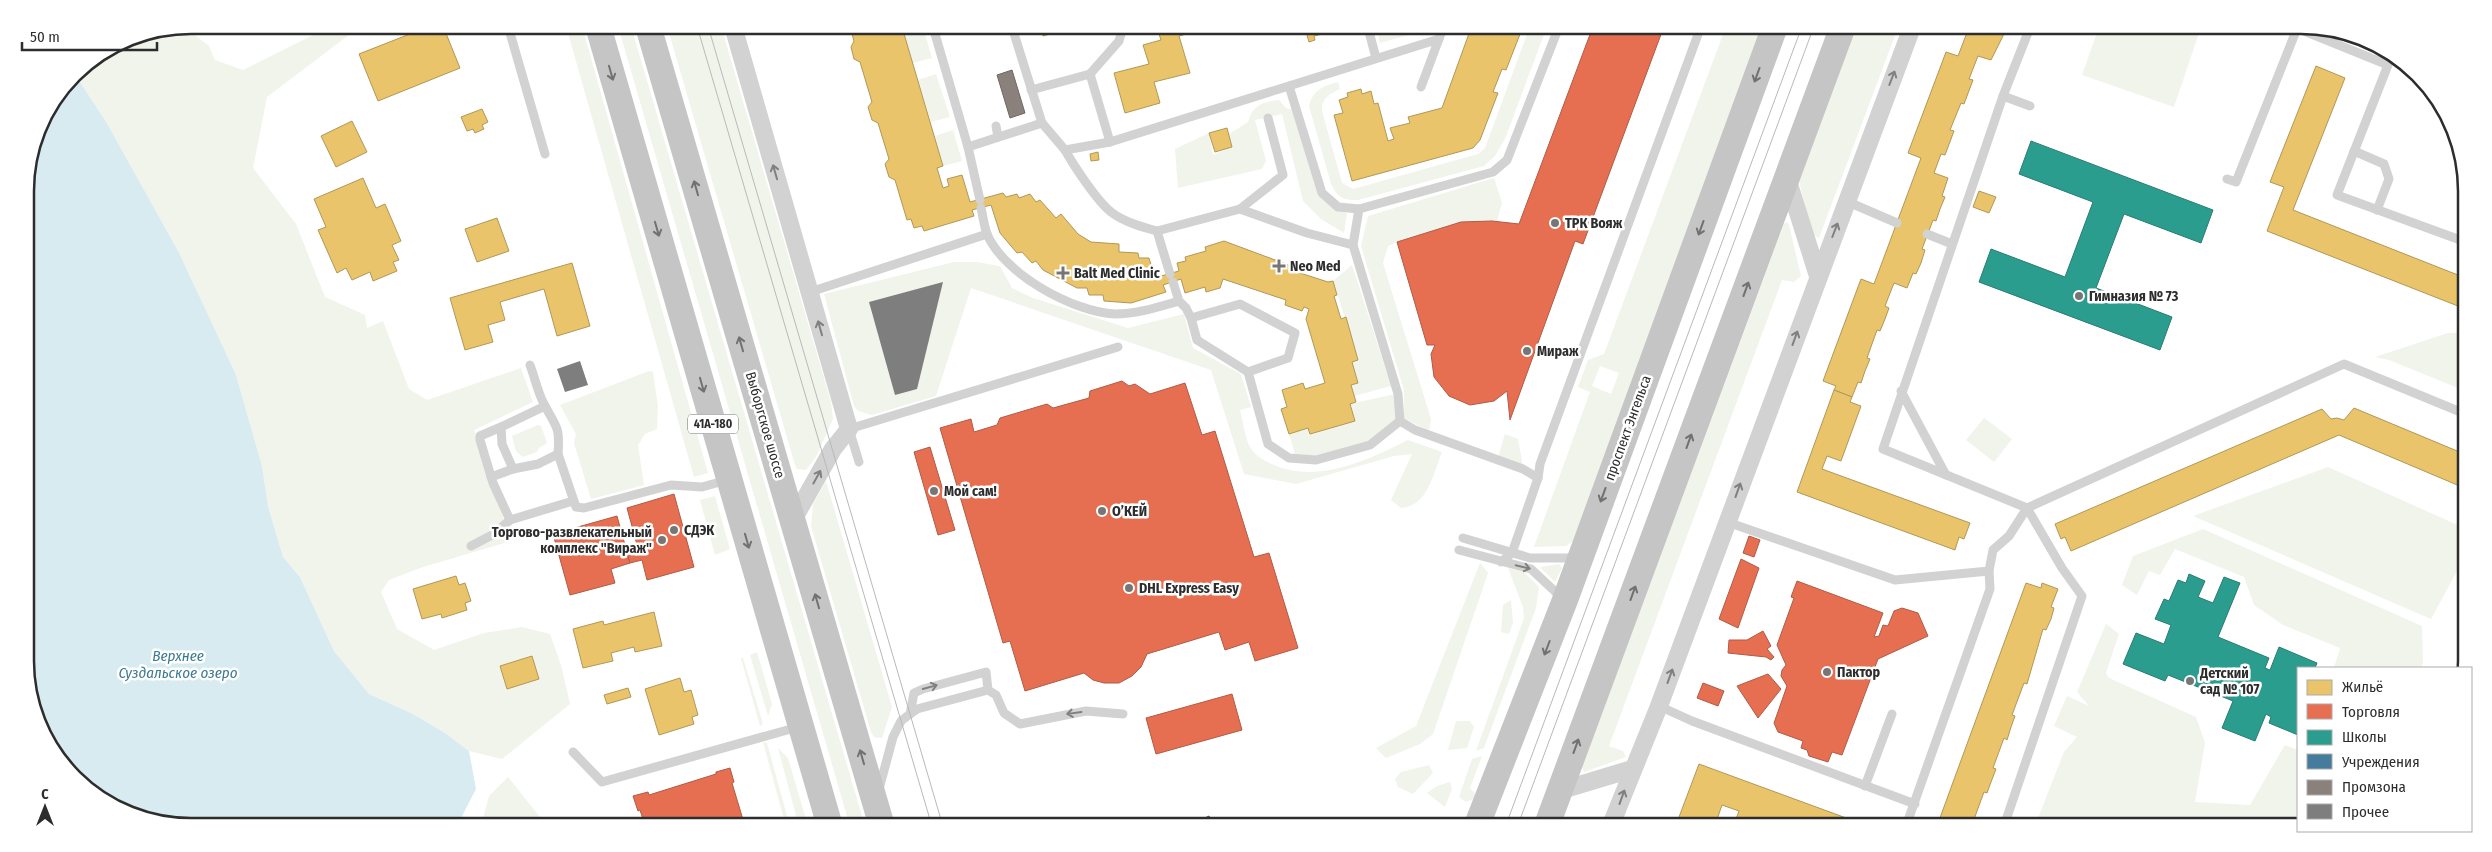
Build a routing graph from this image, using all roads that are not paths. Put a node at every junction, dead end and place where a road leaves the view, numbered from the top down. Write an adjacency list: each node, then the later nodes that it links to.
1 (510, 34): 34 (lane)
2 (600, 34): 67 (main road, 41А-180, one-way to 67)
3 (650, 34): 71 (main road, Выборгское шоссе, one-way to 3)
4 (735, 34): 49 (street, one-way to 4)
5 (935, 34): 31 (lane)
6 (1014, 34): 23 (lane)
7 (1121, 34): 20 (lane)
8 (1370, 34): 19 (lane)
9 (1441, 34): 18 (lane)
10 (1556, 34): 39 (lane)
11 (1698, 34): 66 (lane)
12 (1772, 34): 77 (main road, проспект Энгельса, one-way to 77)
13 (1840, 34): 35 (main road)
14 (1909, 34): 37 (street, one-way to 14)
15 (2027, 34): 24 (lane)
16 (2295, 34): 36 (lane)
17 (2313, 35): 33 (lane)
18 (1439, 39): 19 (lane); 22 (lane)
19 (1376, 58): 21 (lane)
20 (1090, 74): 23 (lane); 30 (lane)
21 (1289, 86): 30 (lane); 39 (lane)
22 (1420, 87)
23 (1031, 90): 27 (lane)
24 (2003, 96): 25 (lane); 46 (lane)
25 (2030, 106)
26 (1268, 118): 38 (lane)
27 (1042, 123): 29 (lane); 32 (lane)
28 (996, 126): 29 (lane)
29 (998, 137): 31 (lane)
30 (1110, 142): 32 (lane)
31 (968, 147): 43 (lane)
32 (1065, 150): 42 (lane)
33 (2354, 151): 40 (lane); 40 (lane)
34 (545, 154)
35 (1787, 178): 48 (street); 90 (main road, one-way to 35)
36 (2227, 179)
37 (1846, 201): 41 (lane); 48 (street, one-way to 37)
38 (1240, 209): 42 (lane); 47 (lane)
39 (1359, 209): 47 (lane)
40 (2377, 210): 45 (lane)
41 (1897, 223)
42 (1157, 232): 50 (lane)
43 (987, 234): 49 (lane); 50 (lane)
44 (1927, 234): 46 (lane)
45 (2458, 240)
46 (1952, 244): 55 (lane)
47 (1353, 245): 58 (lane)
48 (1818, 276): 72 (street, one-way to 48)
49 (810, 292): 60 (street, one-way to 49)
50 (1179, 301): 51 (lane)
51 (1191, 318): 54 (lane); 54 (lane)
52 (1118, 347): 60 (lane)
53 (530, 365): 56 (lane)
54 (1248, 372): 58 (lane)
55 (1901, 391): 64 (lane); 64 (lane)
56 (545, 406): 59 (lane); 61 (lane)
57 (2458, 411): 69 (lane)
58 (1400, 421): 66 (lane)
59 (501, 427): 63 (lane); 65 (lane)
60 (849, 429): 62 (lane); 71 (street, one-way to 60)
61 (558, 454): 63 (lane); 68 (lane)
62 (859, 462)
63 (513, 469): 65 (lane)
64 (1946, 475): 69 (lane)
65 (491, 477): 70 (lane)
66 (1538, 478): 76 (lane)
67 (729, 479): 68 (lane); 86 (main road, 41А-180, one-way to 86)
68 (572, 501): 70 (lane)
69 (2027, 508): 79 (lane); 98 (lane)
70 (510, 520): 74 (lane)
71 (793, 520): 92 (main road, Выборгское шоссе, one-way to 71)
72 (1727, 522): 79 (lane); 82 (street, one-way to 72)
73 (1463, 538): 76 (lane)
74 (471, 546)
75 (1459, 550): 78 (lane)
76 (1512, 553): 77 (lane); 78 (lane)
77 (1580, 558): 80 (main road, проспект Энгельса)
78 (1501, 562): 80 (lane, one-way to 80)
79 (1989, 571): 91 (lane)
80 (1565, 600): 94 (main road, проспект Энгельса, one-way to 94)
81 (988, 690): 83 (lane); 83 (lane, one-way to 81); 84 (lane, one-way to 81)
82 (1659, 706): 88 (street); 89 (lane)
83 (910, 714): 92 (lane)
84 (1123, 714)
85 (1892, 714): 89 (lane)
86 (801, 726): 87 (lane); 93 (main road, 41А-180)
87 (573, 752)
88 (1632, 769): 90 (street); 96 (street, one-way to 88)
89 (1865, 786): 91 (lane)
90 (1559, 791): 95 (main road)
91 (1915, 804): 97 (lane)
92 (878, 813)
93 (828, 818)
94 (1480, 818)
95 (1549, 818)
96 (1614, 818)
97 (1909, 818)
98 (2007, 818)

